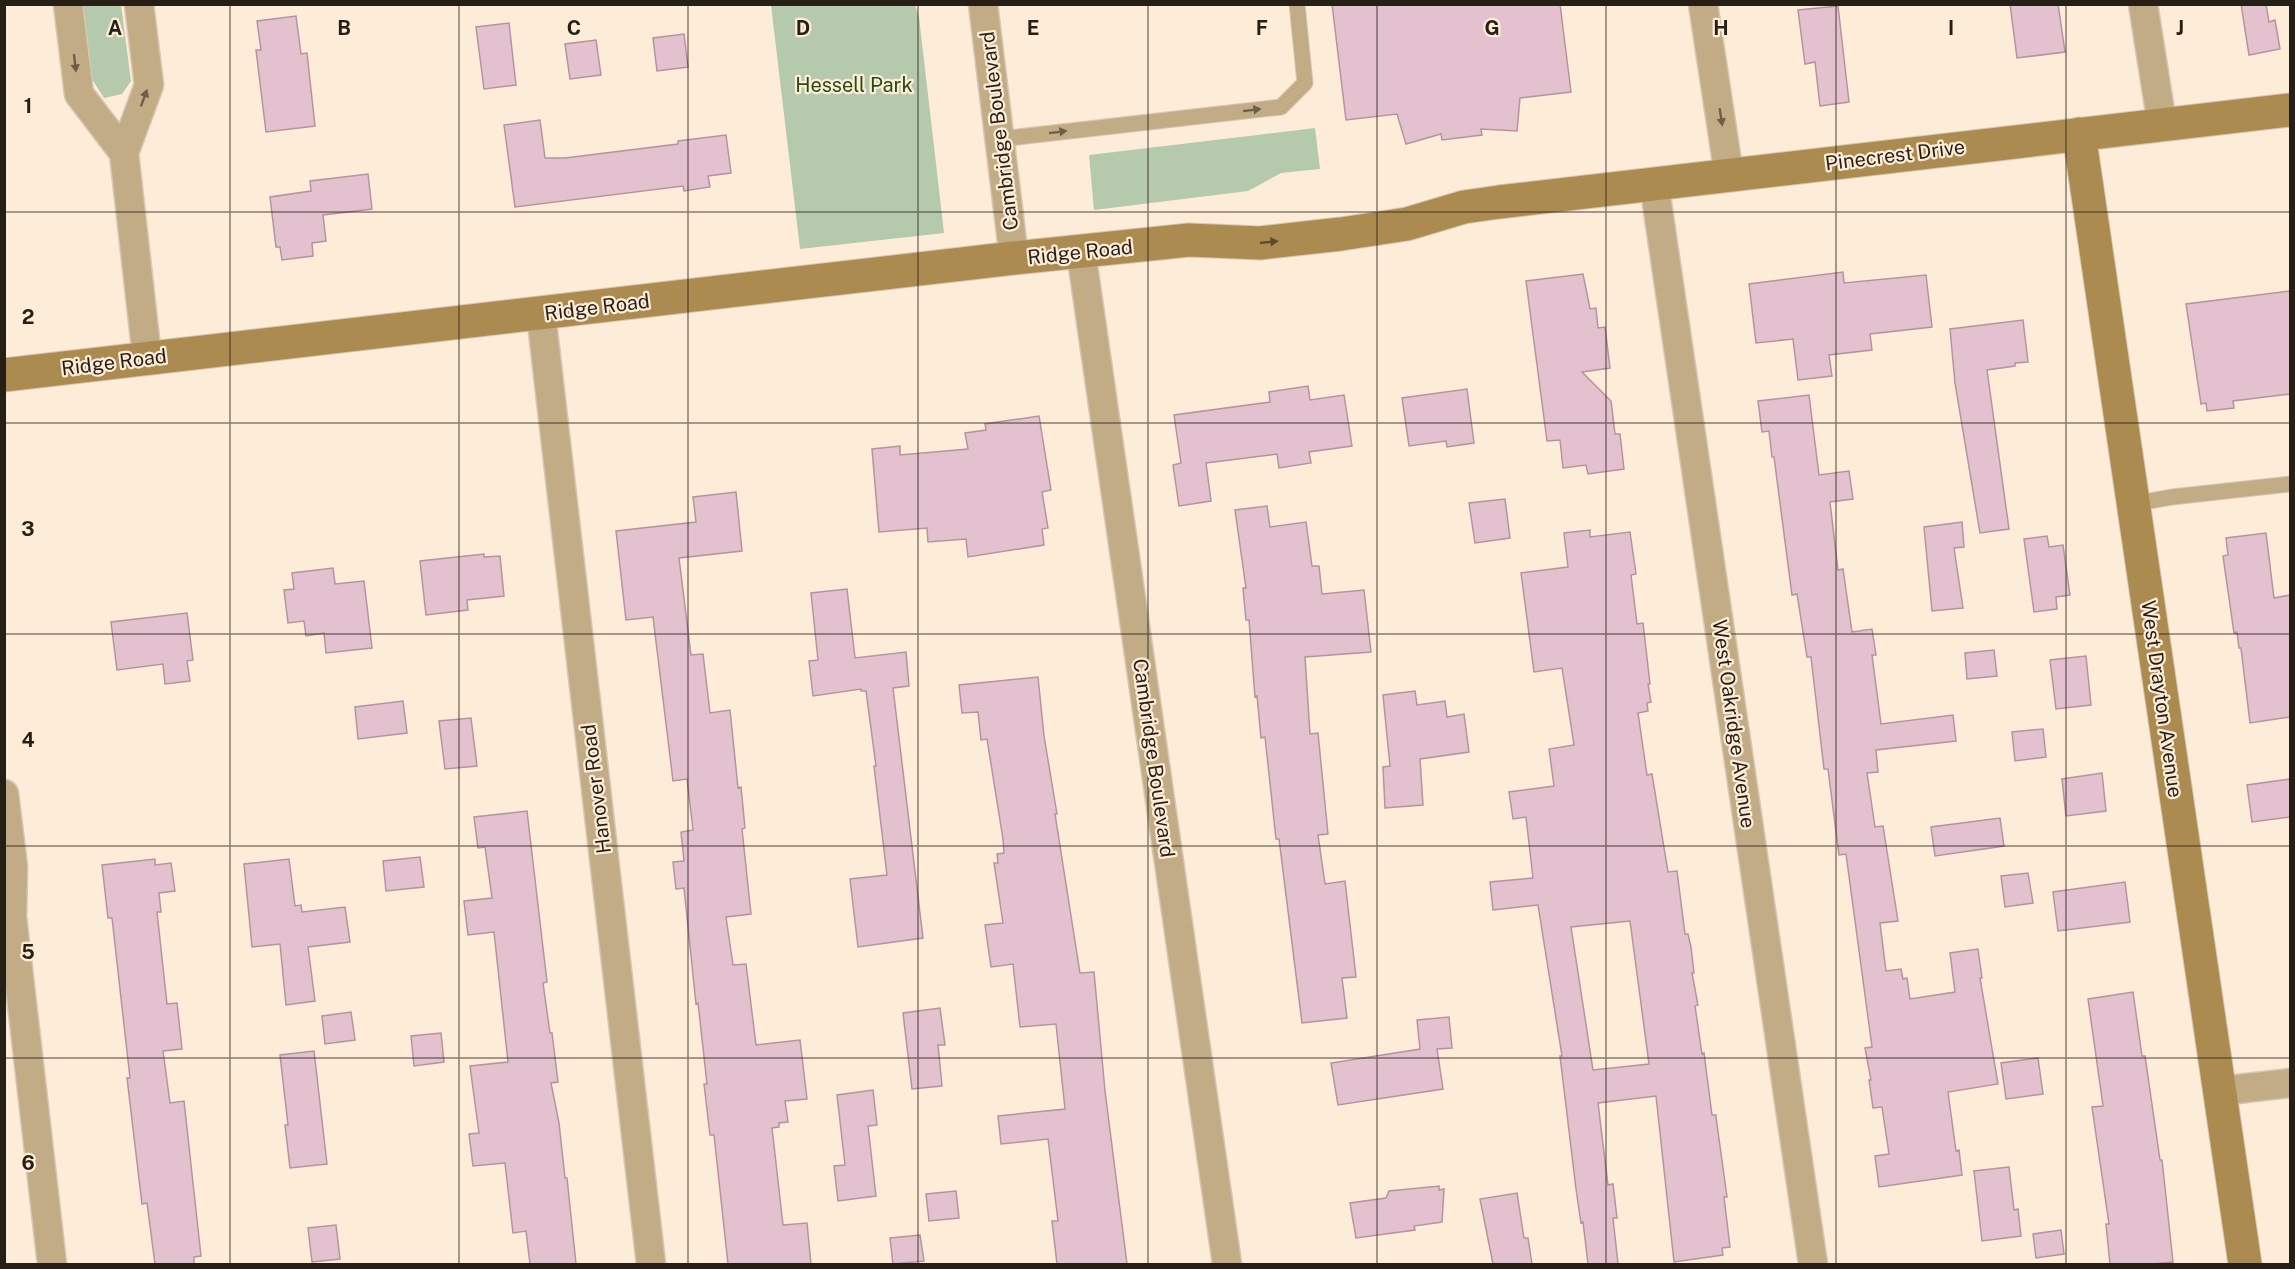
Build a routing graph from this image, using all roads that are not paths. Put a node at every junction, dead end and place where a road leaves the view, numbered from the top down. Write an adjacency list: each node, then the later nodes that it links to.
1 (68, 4): 11 (street, one-way to 11)
2 (139, 4): 11 (street, one-way to 2)
3 (983, 4): 10 (street, Cambridge Boulevard)
4 (1297, 4): 10 (lane, one-way to 4)
5 (1703, 4): 12 (street, one-way to 12)
6 (2143, 4): 8 (street)
7 (2290, 110): 8 (street, Pinecrest Drive)
8 (2162, 124): 9 (street, Pinecrest Drive)
9 (2079, 134): 12 (street, Pinecrest Drive); 21 (street, West Drayton Avenue)
10 (1000, 140): 16 (street, Cambridge Boulevard)
11 (124, 153): 18 (street)
12 (1729, 175): 13 (street, Pinecrest Drive)
13 (1654, 183): 14 (street, Pinecrest Drive); 28 (street, West Oakridge Avenue)
14 (1499, 202): 15 (street, Ridge Road)
15 (1081, 252): 16 (street, Ridge Road); 27 (street, Cambridge Boulevard)
16 (1014, 258): 17 (street, Ridge Road)
17 (542, 314): 18 (street, Ridge Road); 26 (street, Hanover Road)
18 (147, 357): 19 (street, Ridge Road)
19 (4, 375)
20 (2290, 484): 21 (lane)
21 (2133, 504): 24 (street, West Drayton Avenue)
22 (4, 794): 25 (street)
23 (2290, 1083): 24 (street)
24 (2220, 1092): 29 (street, West Drayton Avenue)
25 (52, 1264)
26 (651, 1264)
27 (1227, 1264)
28 (1813, 1264)
29 (2245, 1264)

